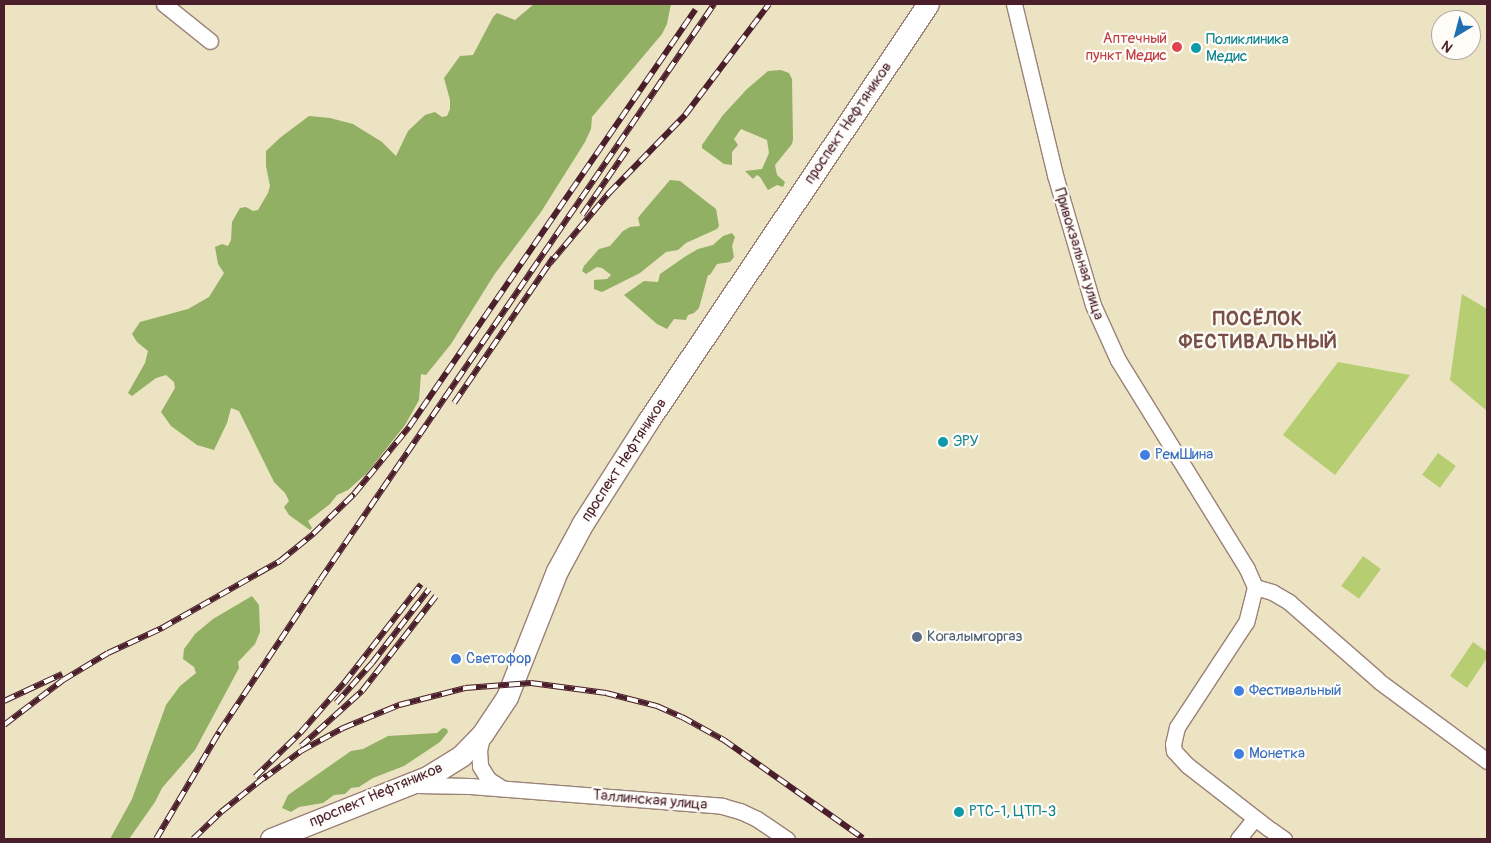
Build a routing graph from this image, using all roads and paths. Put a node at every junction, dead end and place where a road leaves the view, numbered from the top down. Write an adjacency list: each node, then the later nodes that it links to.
1 (164, 4): 4 (street)
2 (928, 4): 6 (main road, проспект Нефтяников)
3 (1014, 4): 5 (street, Привокзальная улица)
4 (210, 41)
5 (1255, 587): 7 (street); 10 (street)
6 (483, 733): 8 (main road, проспект Нефтяников); 9 (street)
7 (1487, 760)
8 (406, 786): 9 (street, Таллинская улица); 12 (main road, проспект Нефтяников)
9 (504, 788): 13 (street, Таллинская улица)
10 (1255, 818): 11 (street); 14 (street)
11 (1274, 832)
12 (271, 839)
13 (787, 839)
14 (1238, 839)

